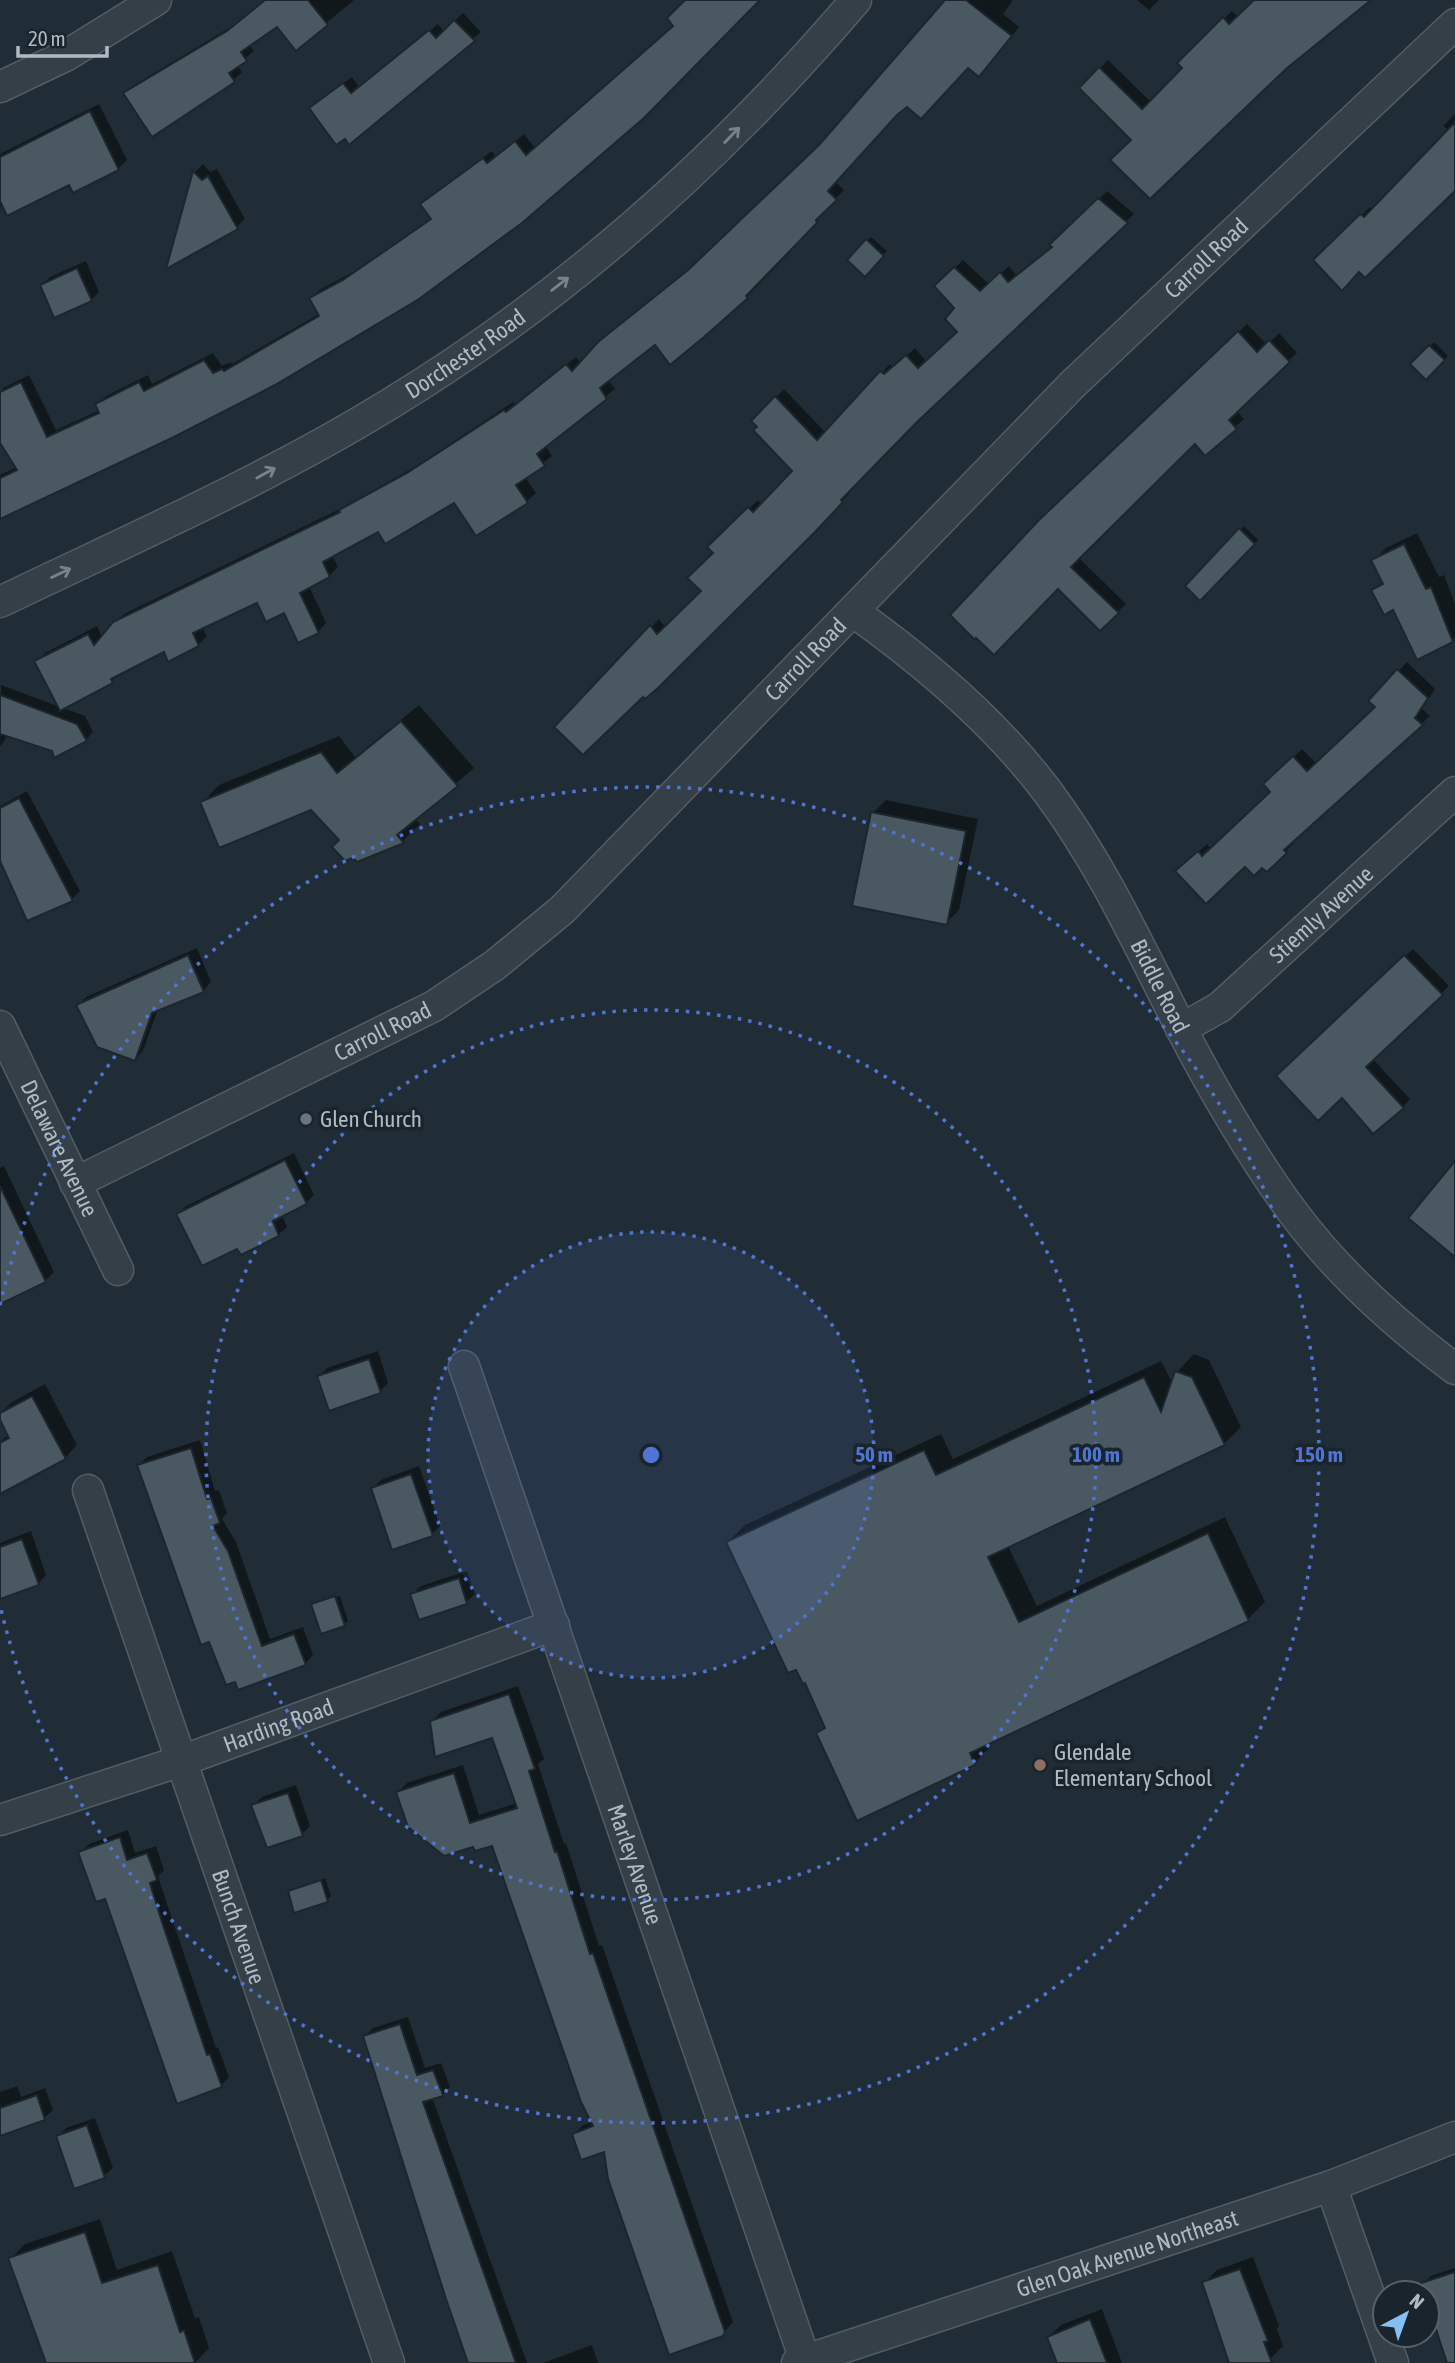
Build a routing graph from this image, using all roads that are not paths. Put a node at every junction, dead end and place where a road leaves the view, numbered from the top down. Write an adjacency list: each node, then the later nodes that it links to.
1 (156, 0): 4 (street)
2 (856, 0): 5 (street, Dorchester Road, one-way to 2)
3 (1455, 24): 6 (street, Carroll Road)
4 (0, 86)
5 (0, 602)
6 (854, 612): 9 (street, Biddle Road); 10 (street, Carroll Road)
7 (1455, 792): 9 (street, Stiemly Avenue)
8 (0, 1026): 10 (street, Delaware Avenue)
9 (1181, 1028): 13 (street, Biddle Road)
10 (75, 1183): 11 (street, Delaware Avenue)
11 (118, 1270)
12 (464, 1366): 15 (street, Marley Avenue)
13 (1455, 1369)
14 (88, 1490): 16 (street, Bunch Avenue)
15 (554, 1625): 16 (street, Harding Road); 20 (street, Marley Avenue)
16 (181, 1761): 17 (street, Harding Road); 21 (street, Bunch Avenue)
17 (0, 1820)
18 (1455, 2137): 19 (street, Glen Oak Avenue Northeast)
19 (1331, 2186): 20 (street, Glen Oak Avenue Northeast); 22 (street)
20 (803, 2362)
21 (389, 2363)
22 (1393, 2363)

